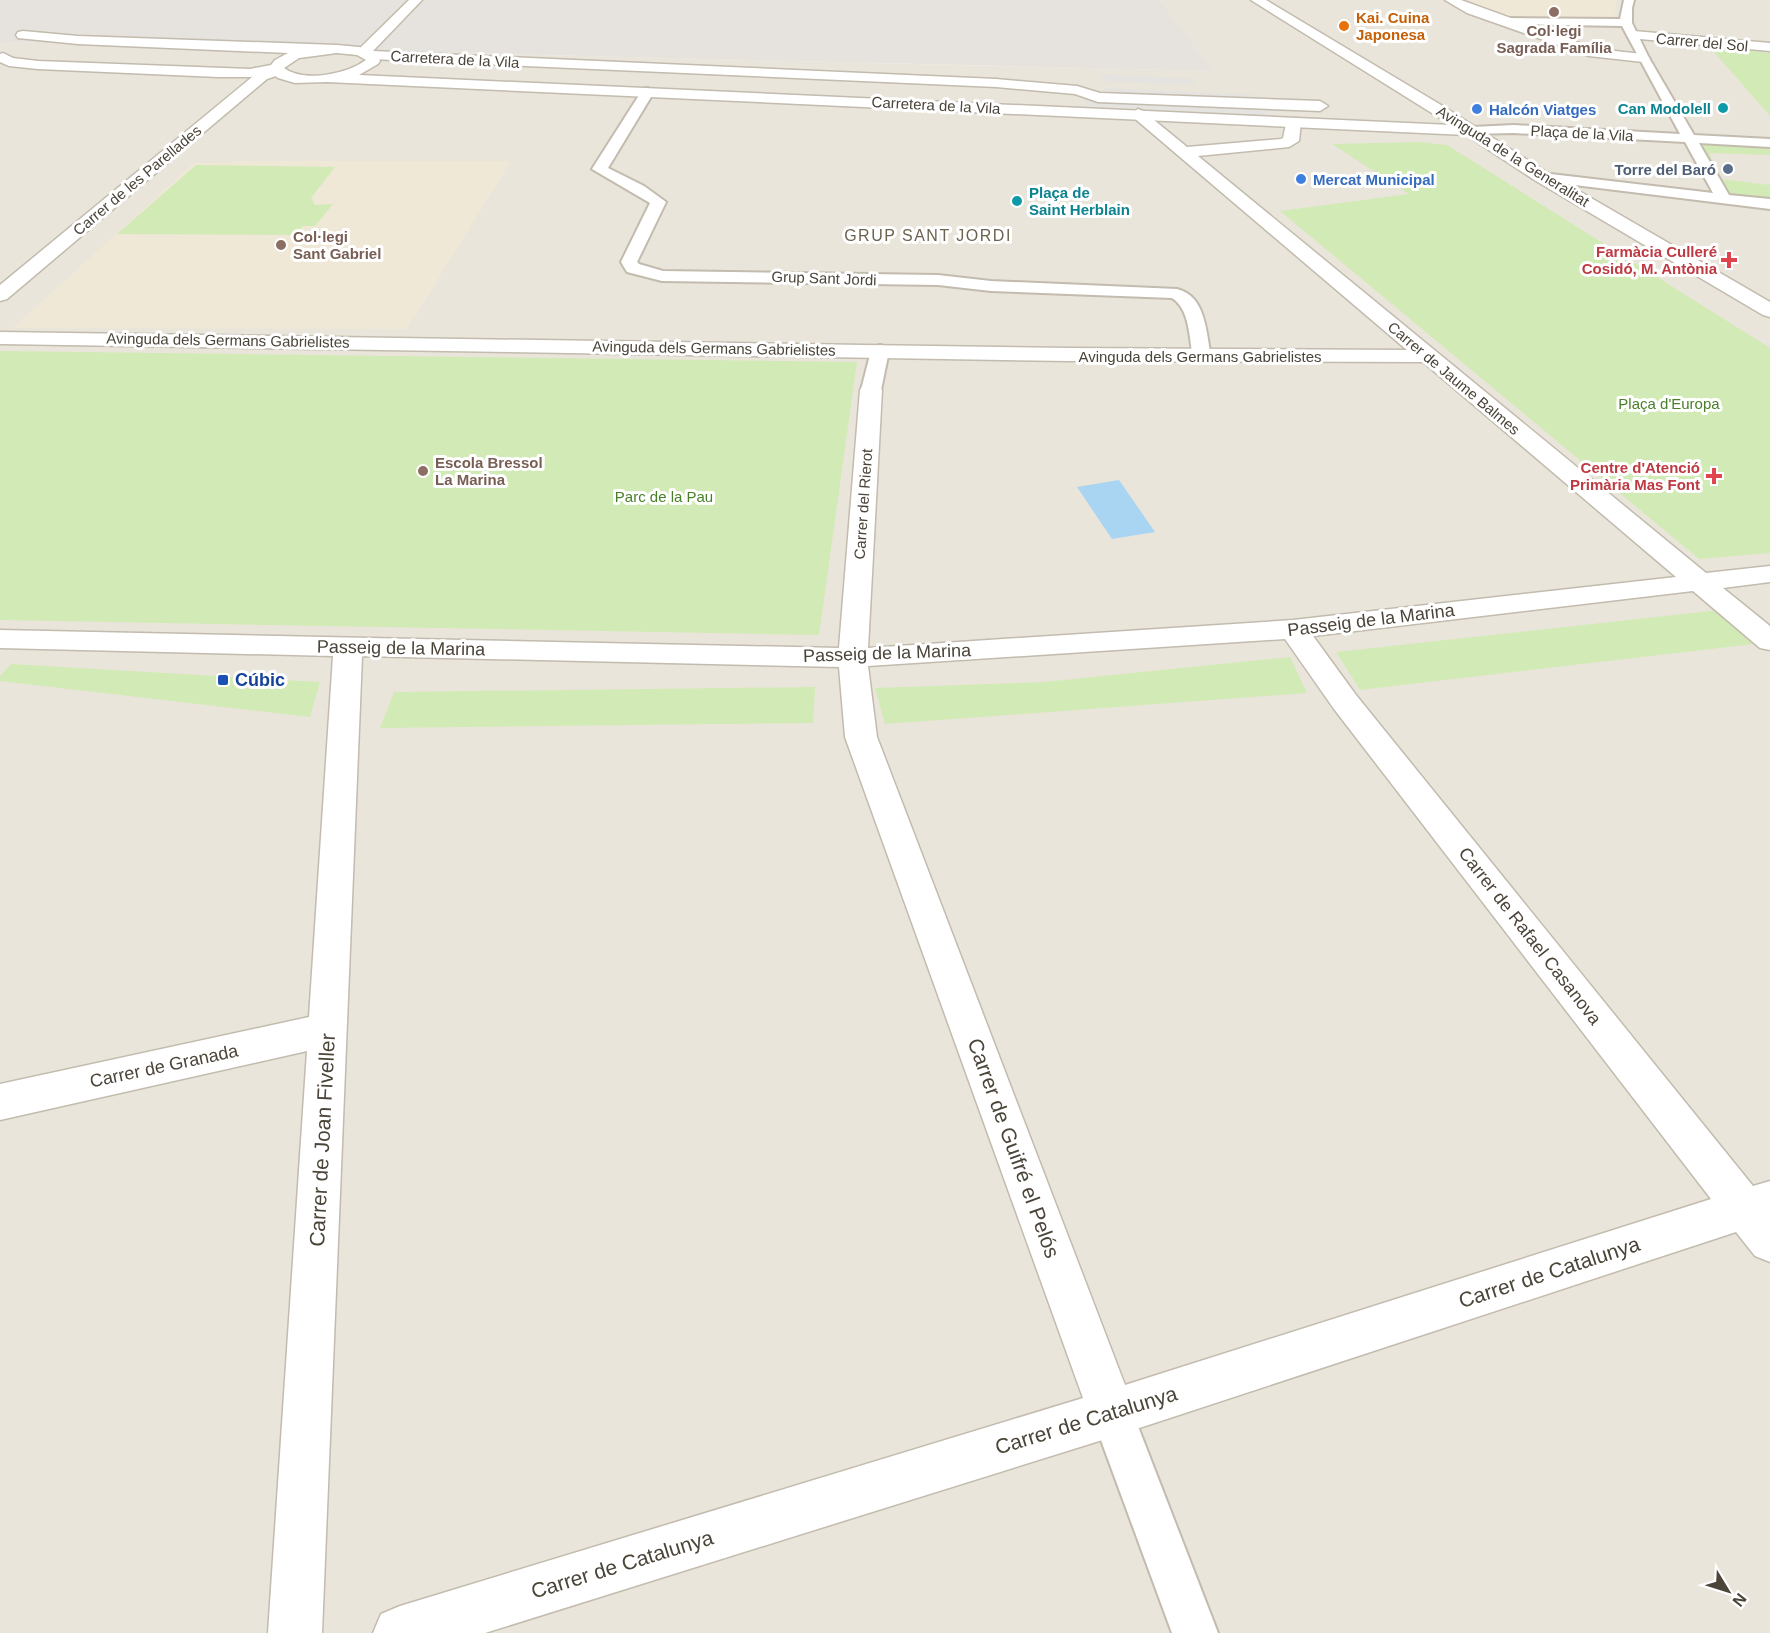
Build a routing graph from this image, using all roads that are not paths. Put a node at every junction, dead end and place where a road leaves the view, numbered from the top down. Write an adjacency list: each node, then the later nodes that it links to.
1 (416, 0): 12 (street)
2 (1257, 0): 23 (street, Avinguda de la Generalitat)
3 (1451, 0): 5 (street)
4 (1629, 0): 6 (street)
5 (1502, 21): 6 (street); 13 (street)
6 (1630, 29): 9 (street, Carrer del Sol); 13 (street)
7 (5, 34): 8 (street)
8 (23, 35): 10 (street); 11 (street)
9 (1770, 47)
10 (328, 50): 12 (street); 14 (street, Carrer de les Parellades)
11 (1, 57): 14 (street)
12 (368, 58): 15 (street); 16 (street, Carretera de la Vila); 17 (street, Carretera de la Vila)
13 (1643, 58): 24 (street)
14 (277, 70): 15 (street); 30 (street, Carrer de les Parellades)
15 (325, 78): 16 (street, Carretera de la Vila)
16 (401, 81): 18 (street, Carretera de la Vila)
17 (1077, 90): 19 (street, Carretera de la Vila); 19 (street, Carretera de la Vila)
18 (648, 92): 20 (street, Carretera de la Vila); 35 (street, Grup Sant Jordi)
19 (1320, 106): 22 (street)
20 (1138, 114): 21 (street, Carretera de la Vila); 26 (street, Carrer de Jaume Balmes)
21 (1293, 122): 22 (street, Carretera de la Vila); 26 (street)
22 (1344, 125): 23 (street, Carretera de la Vila)
23 (1472, 130): 24 (street, Plaça de la Vila); 27 (street, Avinguda de la Generalitat)
24 (1691, 139): 25 (street, Plaça de la Vila); 28 (street)
25 (1770, 143)
26 (1184, 152): 34 (street, Carrer de Jaume Balmes)
27 (1542, 177): 28 (street); 31 (street, Avinguda de la Generalitat)
28 (1724, 199): 29 (street)
29 (1770, 204)
30 (0, 295)
31 (1770, 311)
32 (0, 338): 33 (street, Avinguda dels Germans Gabrielistes)
33 (880, 351): 35 (street, Avinguda dels Germans Gabrielistes); 36 (street, Carrer del Rierot)
34 (1427, 356): 35 (street, Avinguda dels Germans Gabrielistes); 38 (street, Carrer de Jaume Balmes)
35 (1202, 357)
36 (871, 390): 43 (street, Carrer del Rierot)
37 (1770, 574): 38 (street, Passeig de la Marina)
38 (1698, 581): 39 (street, Passeig de la Marina); 41 (street, Carrer de Jaume Balmes)
39 (1293, 630): 43 (street, Passeig de la Marina); 46 (street, Carrer de Rafael Casanova)
40 (0, 639): 42 (street, Passeig de la Marina)
41 (1770, 641)
42 (348, 647): 43 (street, Passeig de la Marina); 44 (street, Carrer de Joan Fiveller)
43 (853, 658): 47 (street, Carrer de Guifré el Pelós)
44 (327, 1030): 45 (street, Carrer de Granada); 48 (street, Carrer de Joan Fiveller)
45 (0, 1102)
46 (1762, 1217): 47 (street, Carrer de Catalunya)
47 (1112, 1413): 49 (street, Carrer de Catalunya); 50 (street, Carrer de Guifré el Pelós)
48 (295, 1633)
49 (400, 1633)
50 (1195, 1633)

